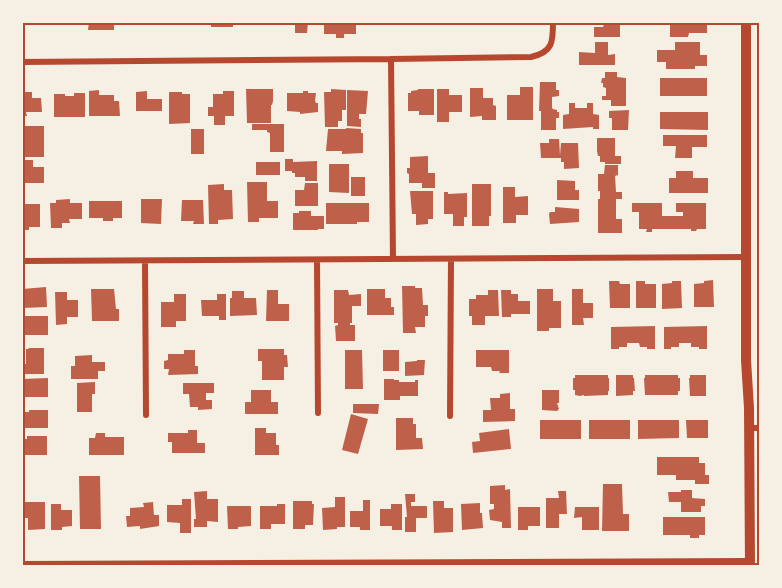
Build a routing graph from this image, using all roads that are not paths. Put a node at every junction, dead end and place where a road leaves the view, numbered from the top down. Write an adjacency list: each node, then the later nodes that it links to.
1 (552, 22): 3 (street)
2 (746, 22): 5 (street)
3 (391, 59): 4 (street); 6 (street)
4 (22, 62)
5 (746, 257): 7 (street); 14 (street)
6 (393, 259): 7 (street); 8 (street)
7 (451, 259): 13 (street)
8 (317, 260): 10 (street); 11 (street)
9 (22, 261): 10 (street)
10 (145, 261): 12 (street)
11 (318, 412)
12 (146, 415)
13 (450, 416)
14 (754, 428): 15 (street)
15 (750, 563): 16 (street)
16 (22, 564)

